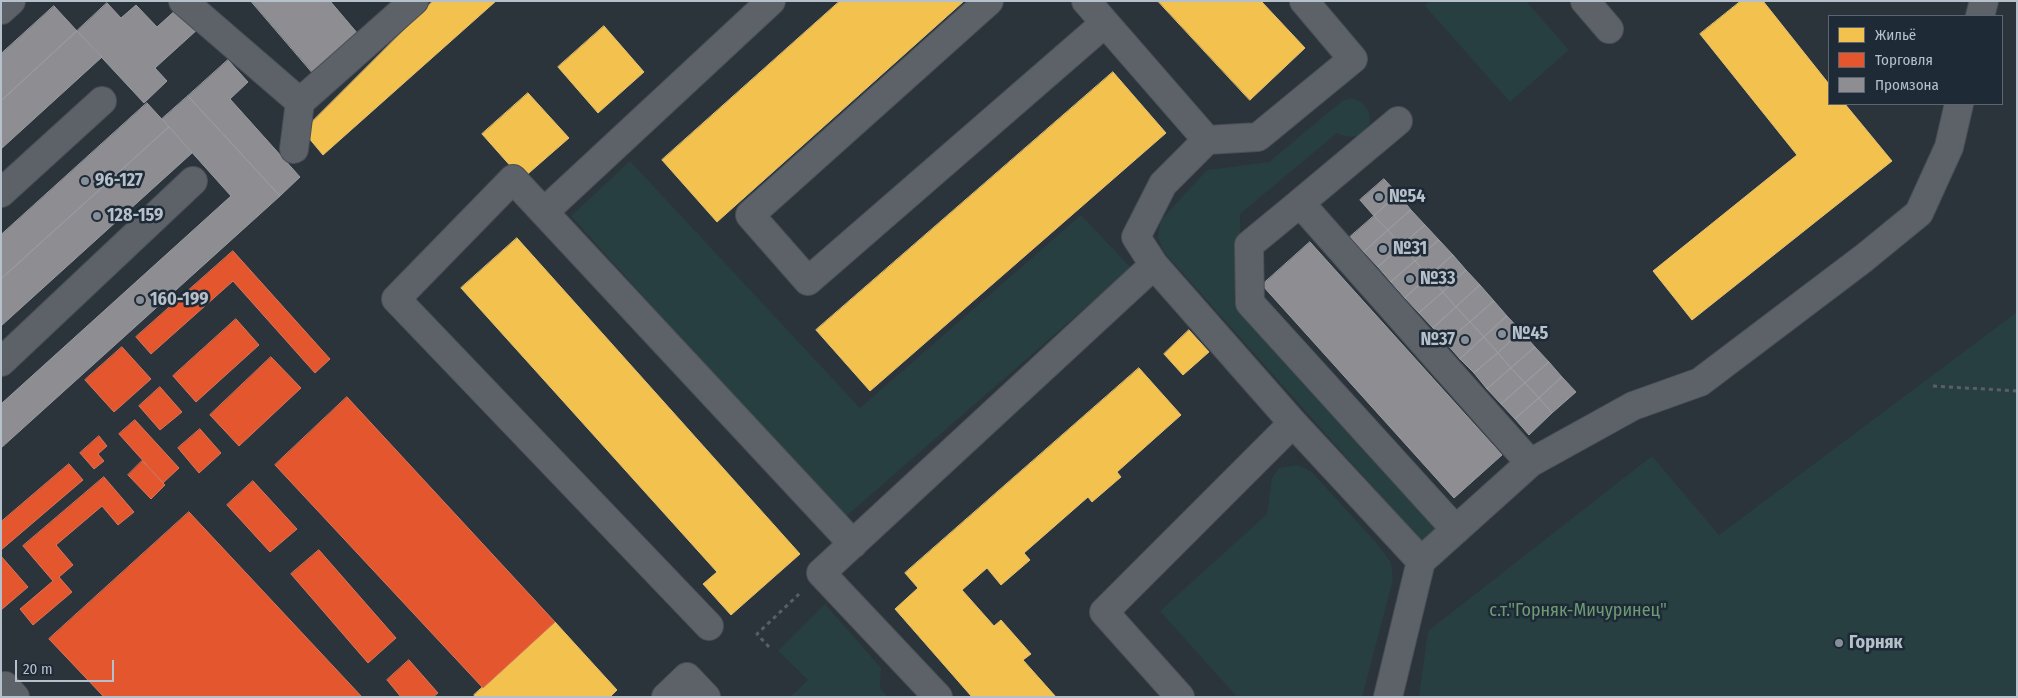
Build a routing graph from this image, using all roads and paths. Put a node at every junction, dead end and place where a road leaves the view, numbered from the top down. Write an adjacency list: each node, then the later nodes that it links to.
1 (11, 1): 10 (street)
2 (183, 1): 15 (street)
3 (414, 1): 15 (street)
4 (771, 1): 23 (street)
5 (989, 1): 12 (street)
6 (1086, 1): 12 (street)
7 (1304, 1): 18 (street)
8 (1585, 1): 13 (street)
9 (1984, 1): 11 (street)
10 (1, 10)
11 (1980, 15)
12 (1105, 23): 18 (street)
13 (1609, 29)
14 (102, 101): 21 (street)
15 (300, 102): 19 (street)
16 (1959, 105): 29 (street)
17 (1398, 121): 22 (street)
18 (1207, 140): 24 (street)
19 (294, 149)
20 (193, 182): 25 (street)
21 (1, 194)
22 (1300, 203): 29 (street); 30 (street)
23 (544, 212): 31 (street); 34 (street)
24 (1154, 265): 28 (street); 31 (street)
25 (1, 362)
26 (1934, 386): 27 (path)
27 (2017, 391)
28 (1292, 423): 32 (street); 41 (street)
29 (1530, 463): 30 (street)
30 (1456, 530): 32 (street)
31 (853, 544): 33 (street)
32 (1421, 561): 42 (street)
33 (821, 573): 35 (path); 40 (street)
34 (709, 626)
35 (769, 647)
36 (1, 690): 37 (street)
37 (15, 697)
38 (666, 697): 39 (street)
39 (706, 697)
40 (938, 697)
41 (1180, 697)
42 (1388, 697)

